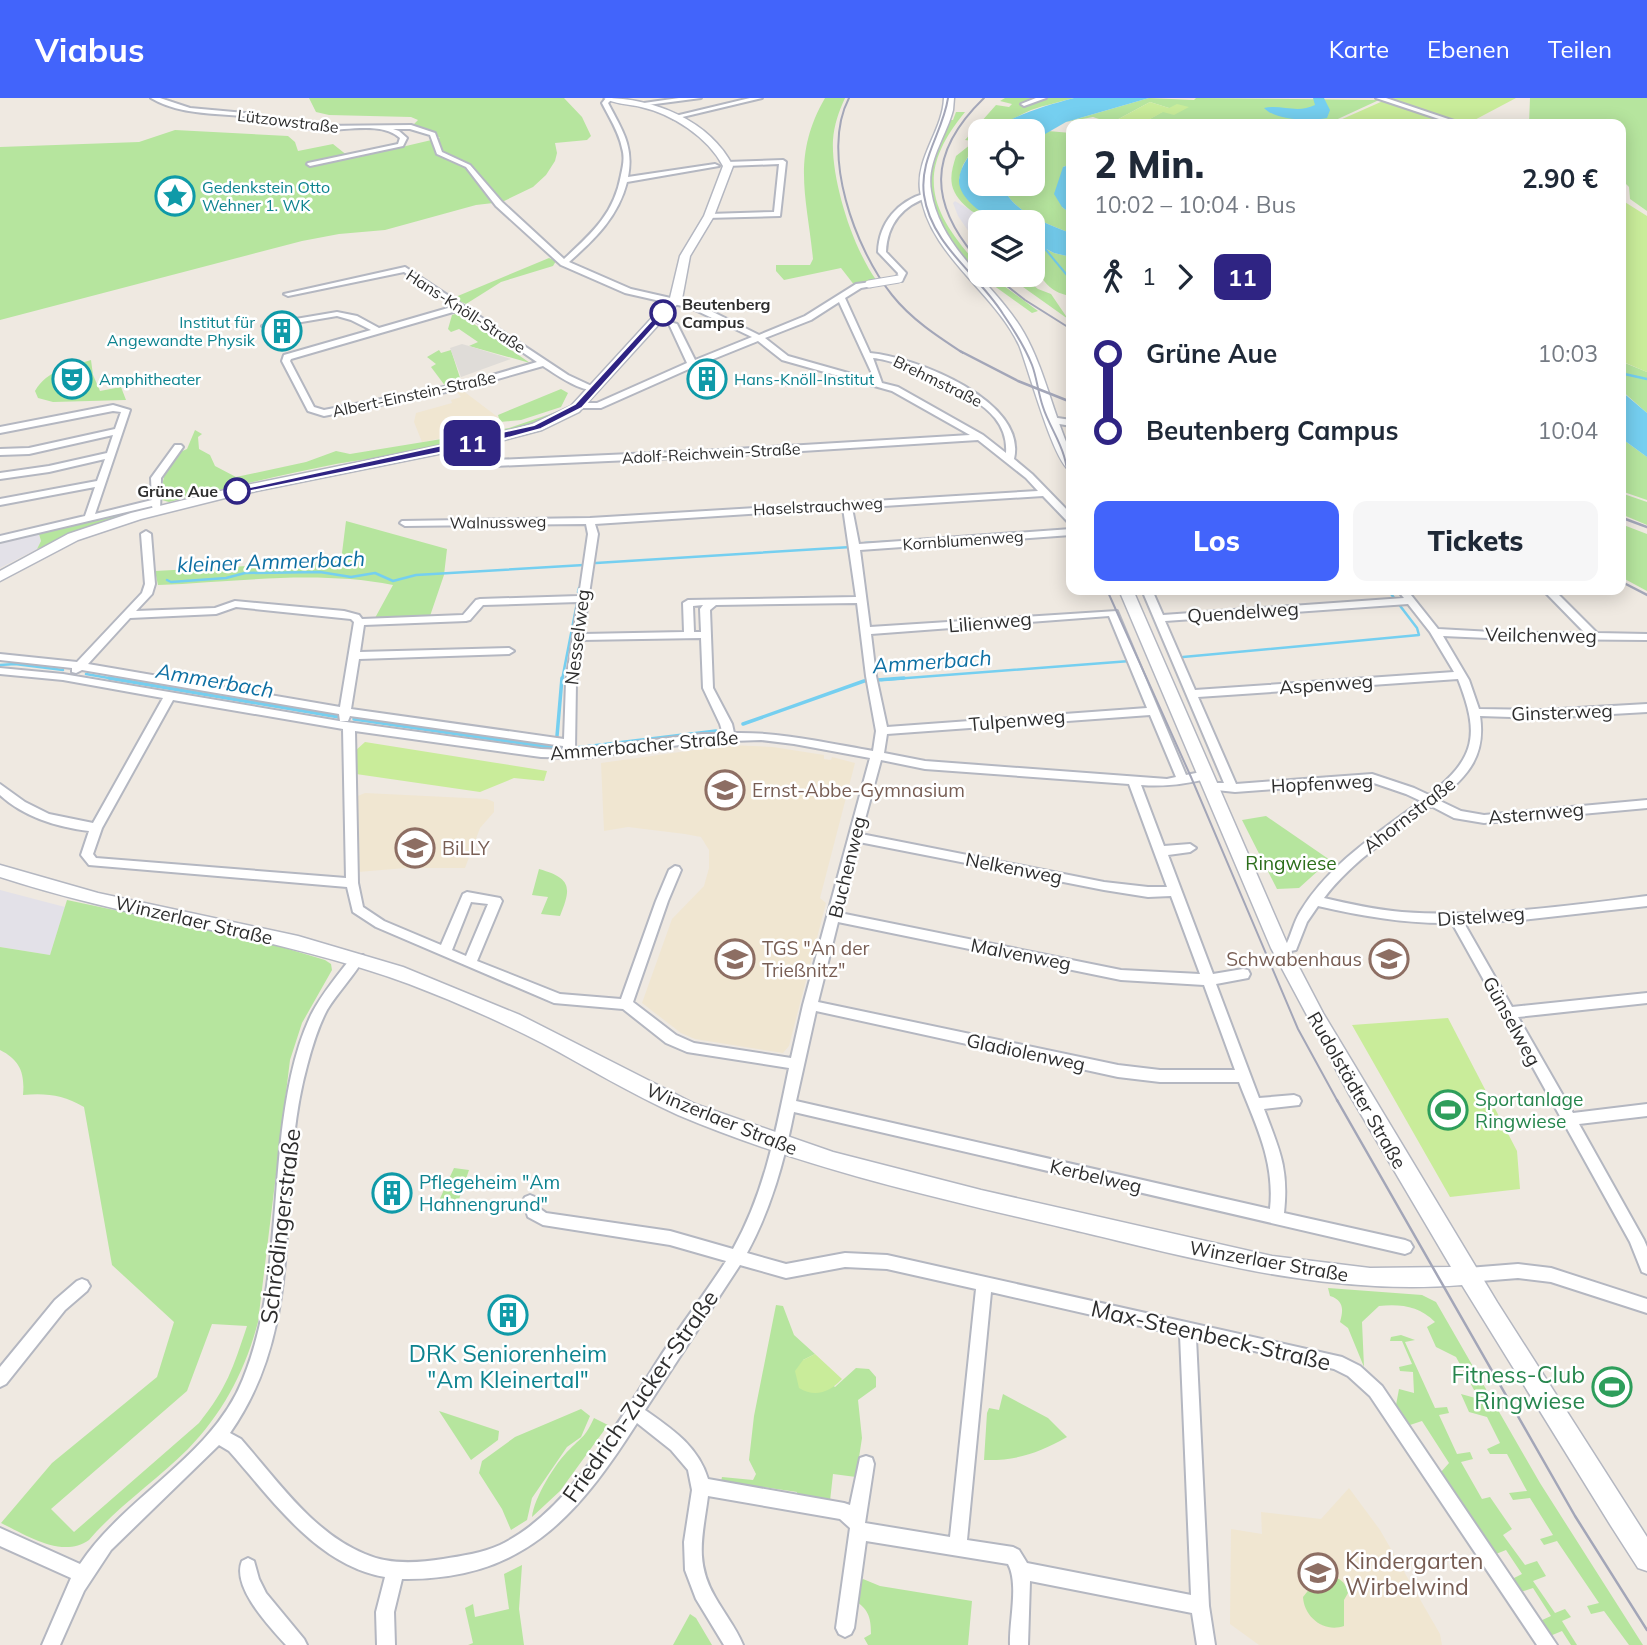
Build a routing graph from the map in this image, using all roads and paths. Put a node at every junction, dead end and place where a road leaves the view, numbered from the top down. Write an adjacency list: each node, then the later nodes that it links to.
1 (154, 98): 12 (street, Lützowstraße)
2 (609, 98): 8 (main road); 16 (street)
3 (698, 98): 8 (street)
4 (950, 98): 17 (main road)
5 (1043, 98): 9 (street)
6 (1379, 98): 11 (street)
7 (759, 99): 10 (street)
8 (640, 104): 10 (main road)
9 (1024, 104)
10 (674, 117): 14 (main road)
11 (1444, 119)
12 (377, 127): 13 (street, Lützowstraße); 19 (street)
13 (310, 164)
14 (727, 164): 18 (main road); 18 (street)
15 (715, 166): 16 (street)
16 (624, 180): 19 (street)
17 (926, 195): 20 (street, bridge); 35 (main road)
18 (709, 216): 23 (main road)
19 (564, 263): 23 (street)
20 (869, 284): 22 (street)
21 (288, 293): 24 (street, Hans-Knöll-Straße)
22 (841, 299): 28 (street); 29 (street)
23 (675, 300): 28 (street); 33 (main road)
24 (461, 307): 27 (street, Albert-Einstein-Straße); 30 (street, Hans-Knöll-Straße)
25 (673, 324): 31 (street)
26 (266, 326): 27 (street)
27 (379, 331): 30 (street, Albert-Einstein-Straße)
28 (760, 338): 31 (street); 32 (street)
29 (868, 355): 32 (street); 45 (street, Brehmstraße)
30 (544, 363): 33 (street, Hans-Knöll-Straße)
31 (692, 364): 34 (street)
32 (878, 383): 39 (street)
33 (594, 389): 34 (main road)
34 (579, 406): 41 (main road)
35 (1051, 420): 36 (street); 44 (main road)
36 (1066, 422)
37 (0, 430): 38 (street)
38 (120, 431): 42 (street); 43 (street)
39 (980, 438): 41 (street, Adolf-Reichwein-Straße); 45 (street)
40 (178, 447): 51 (street)
41 (446, 448): 51 (main road)
42 (0, 452)
43 (111, 455): 46 (street); 47 (street)
44 (1066, 456)
45 (1009, 460): 48 (street)
46 (0, 476)
47 (101, 483): 49 (street); 53 (street)
48 (1046, 493): 50 (street, Haselstrauchweg); 52 (street)
49 (0, 502)
50 (847, 504): 54 (street, Haselstrauchweg); 59 (street, Buchenweg)
51 (156, 506): 53 (street); 60 (main road)
52 (1066, 515)
53 (89, 518): 58 (street)
54 (590, 521): 55 (street, Walnussweg); 65 (street, Nesselweg)
55 (405, 523)
56 (1066, 532): 59 (street, Kornblumenweg)
57 (146, 534): 68 (street)
58 (0, 539)
59 (855, 547): 66 (street, Buchenweg)
60 (0, 577)
61 (1128, 595): 95 (main road, Rudolstädter Straße)
62 (1149, 595): 69 (street)
63 (1553, 595): 75 (street)
64 (1402, 598): 69 (street, Quendelweg); 72 (street, Ahornstraße)
65 (582, 599): 70 (street); 76 (street, Nesselweg)
66 (860, 600): 67 (street); 71 (street, Buchenweg)
67 (713, 603): 73 (street); 74 (street)
68 (128, 615): 70 (street); 81 (street)
69 (1159, 618): 85 (street)
70 (359, 622): 79 (street)
71 (866, 631): 88 (street, Lilienweg); 91 (street, Buchenweg)
72 (1435, 632): 75 (street, Veilchenweg); 83 (street, Ahornstraße)
73 (688, 633): 74 (street); 76 (street)
74 (705, 635): 92 (street)
75 (1594, 636): 77 (street, Veilchenweg)
76 (577, 637): 93 (street, Nesselweg)
77 (1647, 637)
78 (509, 651): 79 (street)
79 (353, 656): 90 (street)
80 (0, 657): 81 (street)
81 (80, 666): 84 (street); 90 (street)
82 (0, 671): 84 (street, Ammerbacher Straße)
83 (1461, 675): 85 (street, Aspenweg); 89 (street, Ahornstraße)
84 (68, 678): 86 (street, Ammerbacher Straße)
85 (1192, 694): 99 (street)
86 (170, 696): 90 (street, Ammerbacher Straße); 102 (street)
87 (1647, 708): 89 (street, Ginsterweg)
88 (1152, 711): 91 (street, Tulpenweg); 97 (street)
89 (1476, 712): 100 (street, Ahornstraße)
90 (345, 723): 93 (street, Ammerbacher Straße); 108 (street)
91 (882, 732): 94 (street, Buchenweg)
92 (729, 736): 93 (street, Ammerbacher Straße); 94 (street, Ammerbacher Straße)
93 (569, 749)
94 (877, 757): 96 (street, Ammerbacher Straße); 103 (street, Buchenweg)
95 (1208, 780): 97 (street, Ammerbacher Straße); 99 (street, Hopfenweg); 114 (main road, Rudolstädter Straße)
96 (1134, 781): 97 (street, Ammerbacher Straße); 105 (street)
97 (1183, 781)
98 (0, 788): 102 (street)
99 (1235, 788): 100 (street, Hopfenweg)
100 (1428, 802): 101 (street, Asternweg); 110 (street, Ahornstraße)
101 (1647, 804)
102 (96, 828): 108 (street)
103 (854, 837): 109 (street, Nelkenweg); 112 (street, Buchenweg)
104 (1190, 848): 105 (street)
105 (1160, 851): 109 (street)
106 (675, 870): 121 (street)
107 (0, 871): 116 (main road, Winzerlaer Straße)
108 (352, 883): 115 (street)
109 (1175, 891): 119 (street)
110 (1317, 901): 113 (street, Distelweg); 114 (street, Ahornstraße)
111 (1647, 901): 113 (street, Distelweg)
112 (834, 916): 119 (street, Malvenweg); 122 (street, Buchenweg)
113 (1457, 921): 123 (street, Günselweg)
114 (1280, 948): 138 (main road, Rudolstädter Straße)
115 (445, 952): 117 (street); 117 (street)
116 (358, 958): 131 (main road, Winzerlaer Straße); 145 (street, Schrödingerstraße)
117 (470, 963): 121 (street)
118 (1243, 974): 119 (street, Malvenweg)
119 (1210, 980): 125 (street)
120 (1647, 998): 123 (street)
121 (626, 1004): 124 (street)
122 (810, 1005): 124 (street, Buchenweg); 125 (street, Gladiolenweg)
123 (1507, 1013): 130 (street, Günselweg)
124 (796, 1064): 128 (street, Buchenweg)
125 (1244, 1076): 127 (street)
126 (1294, 1101): 127 (street)
127 (1256, 1104): 133 (street)
128 (787, 1105): 131 (street, Buchenweg); 133 (street, Kerbelweg)
129 (1647, 1110): 130 (street)
130 (1567, 1120): 134 (street, Günselweg)
131 (779, 1144): 136 (street, Friedrich-Zucker-Straße); 138 (main road, Winzerlaer Straße)
132 (530, 1201): 136 (street)
133 (1276, 1218): 135 (street, Kerbelweg)
134 (1642, 1240): 137 (street, Günselweg)
135 (1405, 1247)
136 (738, 1258): 139 (street, Max-Steenbeck-Straße); 144 (street, Friedrich-Zucker-Straße)
137 (1647, 1267)
138 (1468, 1275): 141 (street); 152 (main road, Rudolstädter Straße)
139 (984, 1284): 142 (street, Max-Steenbeck-Straße); 151 (street)
140 (82, 1286): 143 (street)
141 (1647, 1306)
142 (1188, 1329): 157 (street); 165 (street, Max-Steenbeck-Straße)
143 (0, 1379)
144 (634, 1411): 147 (street); 154 (street, Friedrich-Zucker-Straße)
145 (219, 1436): 154 (street, Friedrich-Zucker-Straße); 156 (street, Schrödingerstraße)
146 (866, 1464): 148 (street)
147 (701, 1486): 148 (street); 150 (street)
148 (858, 1526): 151 (street); 158 (street)
149 (0, 1537): 156 (street)
150 (692, 1543): 162 (street)
151 (958, 1545): 155 (street)
152 (1647, 1559)
153 (248, 1567): 160 (street)
154 (396, 1570): 161 (street)
155 (1022, 1571): 157 (street); 163 (street)
156 (82, 1574): 159 (street, Schrödingerstraße)
157 (1200, 1606): 164 (street)
158 (845, 1628)
159 (51, 1645)
160 (298, 1645)
161 (386, 1645)
162 (734, 1645)
163 (1019, 1645)
164 (1206, 1645)
165 (1548, 1645)

